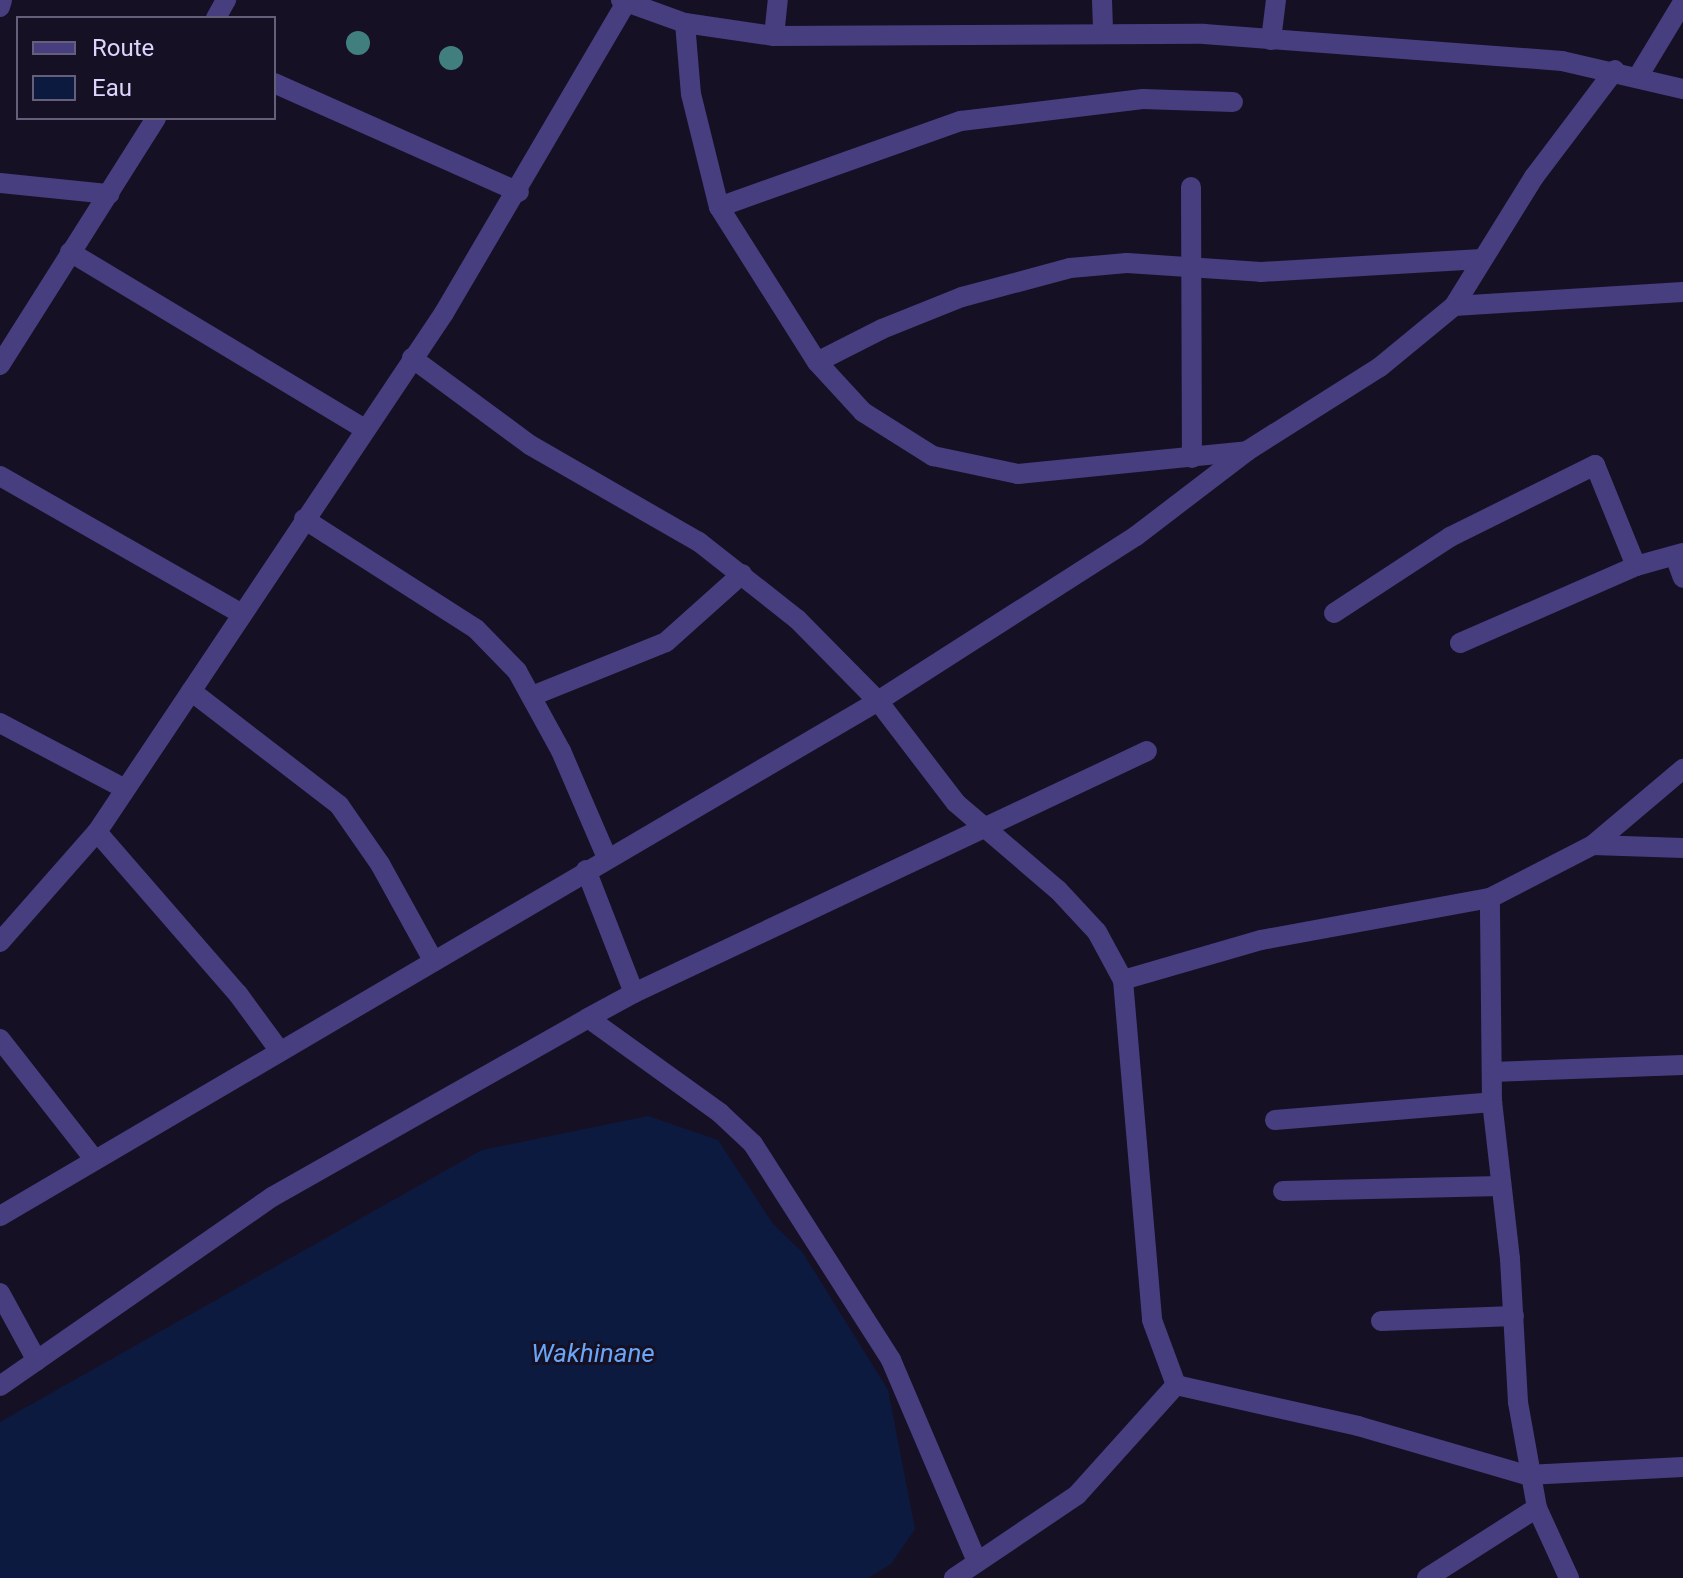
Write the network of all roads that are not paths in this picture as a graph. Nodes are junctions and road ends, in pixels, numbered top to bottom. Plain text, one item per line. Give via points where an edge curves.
1 (2, 0) edge
2 (778, 0) edge
3 (1102, 0) edge
4 (1276, 0) edge
5 (625, 1) edge
6 (1683, 2) edge
7 (0, 7) edge
8 (685, 23) junction
9 (1103, 31) junction
10 (774, 36) junction
11 (1271, 40) junction
12 (1615, 70) junction
13 (1639, 75) junction
14 (276, 84) edge
15 (1683, 89) edge
16 (1233, 102) dead end
17 (155, 120) edge
18 (0, 183) edge
19 (1191, 187) dead end
20 (519, 192) junction
21 (109, 194) junction
22 (719, 207) junction
23 (70, 252) junction
24 (1482, 259) junction
25 (1190, 270) junction
26 (1683, 292) edge
27 (1454, 306) junction
28 (412, 358) junction
29 (817, 362) junction
30 (0, 365) edge
31 (365, 429) junction
32 (1247, 451) junction
33 (1192, 458) junction
34 (0, 476) edge
35 (304, 519) junction
36 (1679, 555) edge
37 (1636, 566) junction
38 (742, 574) junction
39 (1683, 578) edge
40 (1334, 613) dead end
41 (242, 614) junction
42 (1460, 643) dead end
43 (191, 691) junction
44 (532, 696) junction
45 (878, 701) junction
46 (0, 723) edge
47 (1147, 751) dead end
48 (1683, 769) edge
49 (125, 789) junction
50 (981, 826) junction
51 (97, 832) junction
52 (1593, 845) junction
53 (1683, 848) edge
54 (607, 858) junction
55 (586, 870) junction
56 (1490, 898) junction
57 (0, 942) edge
58 (433, 960) junction
59 (1123, 980) junction
60 (634, 993) junction
61 (588, 1018) junction
62 (0, 1039) edge
63 (279, 1050) junction
64 (1683, 1065) edge
65 (1492, 1072) junction
66 (1492, 1102) junction
67 (1275, 1120) dead end
68 (94, 1159) junction
69 (1501, 1186) junction
70 (1283, 1191) dead end
71 (0, 1216) edge
72 (0, 1293) edge
73 (1514, 1316) junction
74 (1381, 1321) dead end
75 (37, 1361) junction
76 (1176, 1385) junction
77 (0, 1386) edge
78 (1683, 1467) edge
79 (1527, 1475) junction
80 (1537, 1508) junction
81 (977, 1562) junction
82 (954, 1578) edge
83 (1427, 1578) edge
84 (1569, 1578) edge

1 - 7 street
2 - 10 street
3 - 9 street
4 - 11 street
5 - 8 street
5 - 20 street
6 - 13 street
8 - 10 street
8 - 22 street via 691,94
9 - 10 street via 974,38
9 - 11 street
11 - 12 street via 1506,54
12 - 13 street
12 - 24 street via 1574,120
13 - 15 street
14 - 20 street
16 - 22 street via 1143,99 961,121
17 - 21 street
18 - 21 street
19 - 25 street
20 - 28 street
21 - 23 street
22 - 29 street
23 - 30 street
23 - 31 street
24 - 25 street via 1261,272
24 - 27 street
25 - 29 street via 1100,264 1016,279 904,319
25 - 33 street
26 - 27 street
27 - 32 street via 1380,367
28 - 31 street
28 - 38 street via 530,445 649,511
29 - 33 street via 863,412 899,437 933,456 977,468 1018,474
31 - 35 street
32 - 33 street
32 - 45 street via 1136,536
34 - 41 street
35 - 41 street
35 - 44 street via 476,629 517,671
36 - 37 street
36 - 39 street
37 - 40 street via 1595,465 1450,537
37 - 42 street
38 - 44 street via 666,642
38 - 45 street via 797,619
41 - 43 street
43 - 49 street
43 - 58 street via 339,805 380,864
44 - 54 street
45 - 50 street via 956,803
45 - 54 street
46 - 49 street
47 - 50 street
48 - 52 street
49 - 51 street
50 - 59 street via 1058,890 1097,932
50 - 60 street
51 - 57 street
51 - 63 street via 238,994
52 - 53 street
52 - 56 street
54 - 55 street
55 - 58 street
55 - 60 street
56 - 59 street via 1261,940
56 - 65 street
58 - 63 street
59 - 76 street via 1152,1320
60 - 61 street
61 - 75 street via 272,1197
61 - 81 street via 720,1113 753,1144 891,1360
62 - 68 street
63 - 68 street
64 - 65 street
65 - 66 street
66 - 67 street
66 - 69 street
68 - 71 street
69 - 70 street
69 - 73 street
72 - 75 street
73 - 74 street
73 - 79 street
75 - 77 street
76 - 79 street via 1358,1426
76 - 81 street via 1077,1495
78 - 79 street
79 - 80 street
80 - 83 street
80 - 84 street
81 - 82 street

